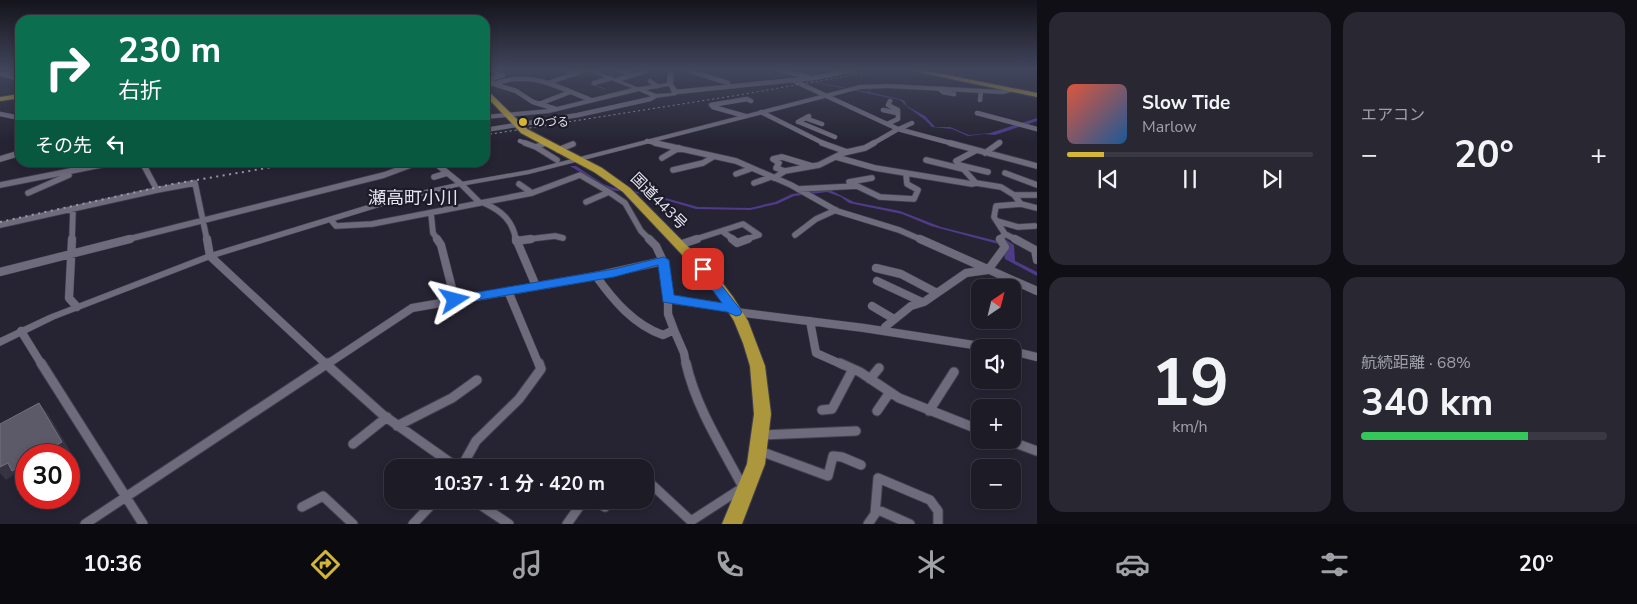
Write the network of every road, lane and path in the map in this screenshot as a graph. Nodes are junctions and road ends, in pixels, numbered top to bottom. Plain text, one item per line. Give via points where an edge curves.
1 (520, 93) edge
2 (567, 93) edge
3 (574, 93) edge
4 (620, 93) edge
5 (649, 93) edge
6 (668, 93) edge
7 (820, 93) edge
8 (835, 93) edge
9 (981, 93) edge
10 (490, 95) edge
11 (654, 96) junction
12 (825, 96) junction
13 (15, 97) edge
14 (0, 100) edge
15 (591, 100) junction
16 (980, 100) dead end
17 (751, 101) dead end
18 (890, 101) dead end
19 (540, 105) junction
20 (556, 109) junction
21 (883, 110) dead end
22 (762, 112) junction
23 (977, 112) dead end
24 (531, 113) junction
25 (898, 113) junction
26 (0, 114) edge
27 (507, 114) junction
28 (574, 116) junction
29 (745, 116) junction
30 (15, 117) edge
31 (490, 117) edge
32 (799, 122) junction
33 (912, 122) dead end
34 (822, 124) dead end
35 (887, 124) junction
36 (517, 126) junction
37 (791, 126) junction
38 (490, 129) edge
39 (898, 129) junction
40 (1037, 130) edge
41 (835, 137) dead end
42 (520, 141) dead end
43 (647, 141) junction
44 (1000, 142) dead end
45 (573, 144) dead end
46 (679, 148) junction
47 (549, 150) junction
48 (975, 151) junction
49 (848, 152) junction
50 (984, 153) junction
51 (15, 154) edge
52 (713, 157) junction
53 (836, 157) junction
54 (662, 158) dead end
55 (0, 159) edge
56 (577, 160) junction
57 (926, 160) dead end
58 (812, 166) junction
59 (1037, 166) edge
60 (91, 167) joint
61 (145, 167) edge
62 (406, 167) edge
63 (440, 167) edge
64 (961, 167) junction
65 (750, 169) junction
66 (673, 170) dead end
67 (785, 171) junction
68 (988, 172) dead end
69 (447, 173) junction
70 (1005, 173) dead end
71 (736, 174) dead end
72 (906, 174) junction
73 (434, 177) dead end
74 (774, 177) junction
75 (872, 178) dead end
76 (754, 183) dead end
77 (976, 183) junction
78 (461, 184) junction
79 (519, 184) dead end
80 (0, 185) edge
81 (1037, 185) edge
82 (798, 189) junction
83 (157, 190) junction
84 (609, 192) junction
85 (28, 193) dead end
86 (532, 193) junction
87 (1014, 195) junction
88 (1037, 195) edge
89 (586, 202) dead end
90 (482, 203) junction
91 (1021, 204) junction
92 (1037, 208) edge
93 (73, 209) junction
94 (836, 210) junction
95 (431, 213) junction
96 (331, 220) junction
97 (204, 221) junction
98 (997, 222) junction
99 (1036, 224) edge
100 (0, 225) edge
101 (722, 231) junction
102 (1005, 234) junction
103 (795, 235) dead end
104 (563, 238) dead end
105 (516, 241) junction
106 (679, 244) junction
107 (1036, 251) edge
108 (72, 254) junction
109 (210, 256) junction
110 (664, 260) junction
111 (1037, 260) edge
112 (876, 268) dead end
113 (988, 270) junction
114 (0, 272) edge
115 (596, 276) junction
116 (877, 281) dead end
117 (536, 286) junction
118 (508, 291) junction
119 (1037, 291) edge
120 (937, 293) junction
121 (668, 299) junction
122 (455, 300) junction
123 (922, 302) junction
124 (872, 306) dead end
125 (77, 307) junction
126 (736, 312) junction
127 (894, 320) junction
128 (810, 321) junction
129 (674, 330) junction
130 (20, 331) junction
131 (885, 331) junction
132 (0, 342) edge
133 (971, 345) edge
134 (1021, 352) edge
135 (1036, 355) edge
136 (326, 364) junction
137 (879, 368) dead end
138 (853, 369) junction
139 (954, 372) dead end
140 (870, 379) junction
141 (477, 380) dead end
142 (890, 392) junction
143 (822, 410) dead end
144 (877, 411) dead end
145 (929, 411) junction
146 (387, 418) junction
147 (397, 426) junction
148 (971, 427) edge
149 (856, 431) dead end
150 (762, 435) junction
151 (354, 444) dead end
152 (1021, 445) edge
153 (758, 451) junction
154 (1037, 451) edge
155 (446, 459) edge
156 (465, 459) edge
157 (860, 464) dead end
158 (654, 487) edge
159 (745, 492) junction
160 (126, 498) junction
161 (302, 507) dead end
162 (427, 509) edge
163 (486, 509) edge
164 (578, 509) edge
165 (876, 509) junction
166 (85, 524) edge
167 (143, 524) edge
168 (353, 524) edge
169 (413, 524) edge
170 (509, 524) edge
171 (567, 524) edge
172 (732, 524) edge
173 (868, 524) edge
174 (910, 524) edge
175 (938, 524) edge

1 - 19 street
2 - 19 street
3 - 15 street
4 - 15 street
5 - 11 street
6 - 11 street
7 - 12 street
8 - 12 street
9 - 16 street
10 - 27 highway, 国道443号
11 - 28 street via 645,101
12 - 22 street
12 - 35 street
13 - 14 highway
15 - 20 street
17 - 29 street via 712,106
18 - 25 street via 888,105
19 - 20 street
19 - 24 street
20 - 24 street
20 - 28 street
21 - 25 street
22 - 29 street
22 - 37 street
23 - 40 street
24 - 27 street
25 - 35 street via 898,119
26 - 30 street
27 - 31 street
27 - 36 highway, 国道443号
28 - 36 street
29 - 43 street
32 - 34 street via 807,117
32 - 37 street
32 - 41 street
33 - 39 street
35 - 39 street
36 - 38 street
36 - 47 highway, 国道443号
37 - 49 street via 822,143
39 - 48 street
39 - 49 street via 865,148
42 - 47 street
43 - 46 street
43 - 56 street
44 - 50 street
45 - 47 street
46 - 52 street
46 - 54 street
47 - 56 highway, 国道443号
48 - 50 street
48 - 64 street via 956,161
49 - 53 street
50 - 59 street
51 - 55 street
52 - 65 street via 736,161
52 - 66 street via 700,166 683,165
53 - 58 street
53 - 72 street
56 - 78 street
56 - 106 highway, 国道443号 via 616,182
57 - 64 street
58 - 67 street
58 - 67 street via 782,157 773,159 779,163 776,168
60 - 80 street
60 - 85 street
61 - 83 street
62 - 97 street
63 - 69 street
64 - 68 street
64 - 77 street
65 - 71 street
65 - 74 street
67 - 74 street
69 - 73 street
69 - 78 street
70 - 81 street
72 - 77 street
72 - 82 street via 907,184 918,190 914,199 880,197 857,186
74 - 75 street via 806,185
74 - 76 street
74 - 82 street
77 - 87 street via 1002,187
78 - 90 street
78 - 96 street via 397,199
79 - 86 street
82 - 94 street
83 - 93 street
83 - 97 street via 195,183
84 - 86 street via 580,175
84 - 89 street
84 - 110 street via 625,203 641,231
86 - 90 street
87 - 88 street
87 - 91 street
90 - 95 street
90 - 105 street via 498,209 507,218 514,228
91 - 92 street
91 - 98 street via 996,206 994,217
93 - 100 street
93 - 108 street
94 - 103 street via 816,219
94 - 113 street via 898,230
95 - 96 street via 372,224 336,226
95 - 122 street via 433,233 441,245
96 - 109 street
97 - 108 street
97 - 109 street
98 - 99 street via 1018,227
98 - 102 street
101 - 101 street via 743,224 759,235 737,243
101 - 106 street
102 - 107 street
102 - 113 street via 999,240 1005,247
104 - 105 street via 555,236
105 - 117 street
106 - 126 highway, 国道443号 via 713,280
107 - 111 street
108 - 114 street
108 - 125 street via 69,298
109 - 125 street
109 - 136 street
110 - 115 street
110 - 121 street
112 - 120 street via 901,274
113 - 119 street
113 - 120 street via 966,273
115 - 117 street
115 - 129 street via 630,316 643,326 663,335
116 - 123 street
117 - 118 street
118 - 122 street
118 - 156 street via 541,369 519,399 476,441
120 - 123 street
121 - 126 street via 730,308
121 - 129 street via 668,314
122 - 136 street via 412,308
123 - 127 street
124 - 127 street
125 - 130 street
126 - 128 street
126 - 150 highway, 国道443号 via 749,337 762,385
127 - 131 street via 885,327
128 - 131 street
128 - 138 street via 816,353
129 - 159 street via 704,414
130 - 132 street
130 - 160 street
131 - 133 street
134 - 135 street
136 - 146 street
136 - 160 street
137 - 140 street
138 - 140 street
138 - 143 street via 832,410
139 - 145 street
140 - 142 street
141 - 147 street via 452,398
142 - 144 street
142 - 145 street
145 - 148 street
146 - 147 street
146 - 151 street
147 - 155 street
149 - 150 street
150 - 153 highway, 国道443号
152 - 154 street
153 - 157 street via 828,476 833,456
153 - 159 highway, 国道443号
158 - 159 street via 691,521 739,490
159 - 172 highway, 国道443号
160 - 166 street
160 - 167 street
161 - 168 street via 323,496
162 - 169 street
163 - 170 street
164 - 171 street
165 - 173 street
165 - 174 street
165 - 175 street via 878,478 930,500 938,511

